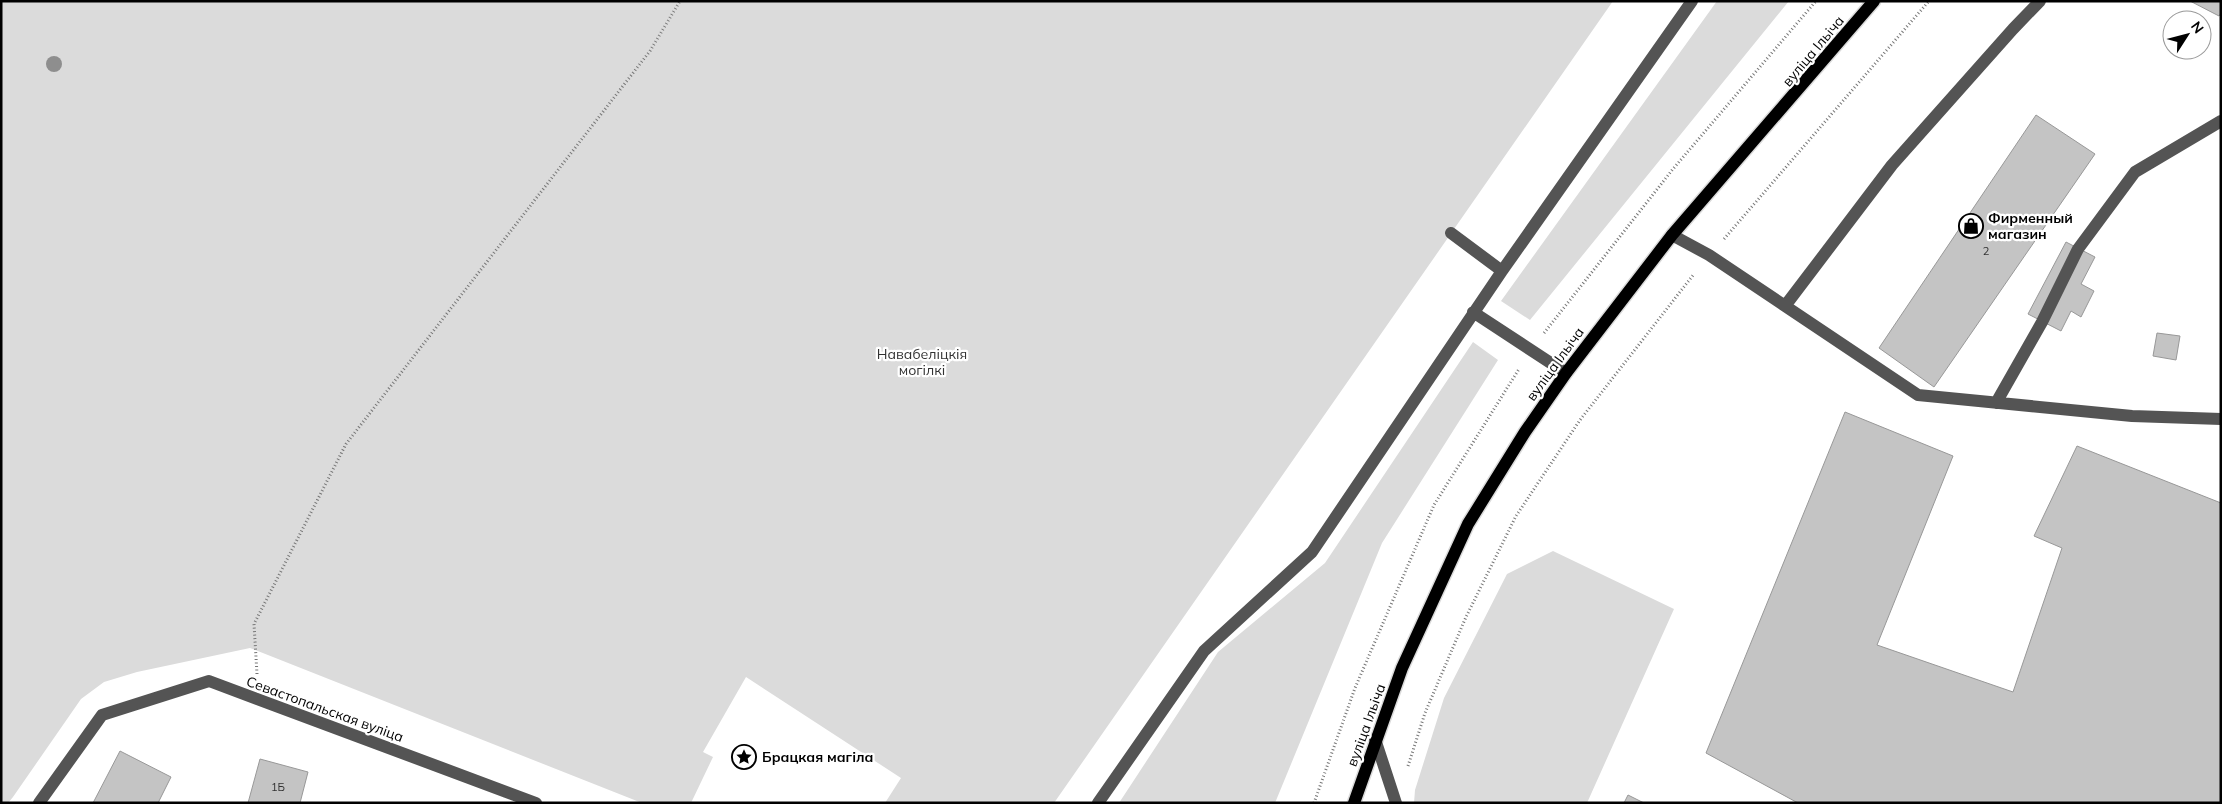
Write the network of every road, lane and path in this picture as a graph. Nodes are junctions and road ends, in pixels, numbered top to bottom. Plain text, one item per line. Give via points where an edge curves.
1 (680, 1) edge
2 (1692, 1) edge
3 (1874, 1) edge
4 (1929, 1) edge
5 (2040, 1) edge
6 (2221, 121) edge
7 (1451, 234) dead end
8 (1672, 235) junction
9 (1708, 256) junction
10 (1502, 271) junction
11 (1785, 306) junction
12 (1473, 312) junction
13 (1566, 373) junction
14 (1996, 403) junction
15 (2221, 418) edge
16 (259, 700) junction
17 (1376, 739) junction
18 (1408, 767) dead end
19 (40, 803) edge
20 (536, 803) edge
21 (1098, 803) edge
22 (1354, 803) edge
23 (1396, 803) edge

1 - 16 path via 650,51 346,444 254,624
2 - 10 street
3 - 8 main road, вуліца Ільіча
4 - 9 path
5 - 11 street via 1892,165
6 - 14 street via 2135,172 2078,249 2042,322
7 - 10 street
8 - 9 street
8 - 13 main road, вуліца Ільіча
9 - 11 street
9 - 18 path via 1580,420 1516,516 1466,617 1426,713
10 - 12 street
11 - 14 street via 1918,395
12 - 13 street
12 - 21 street via 1312,552 1204,651
13 - 17 main road, вуліца Ільіча via 1468,524 1402,668
14 - 15 street via 2132,416
16 - 19 street, Севастопальская вуліца via 209,682 102,715
16 - 20 street, Севастопальская вуліца
17 - 22 main road, вуліца Ільіча
17 - 23 street

